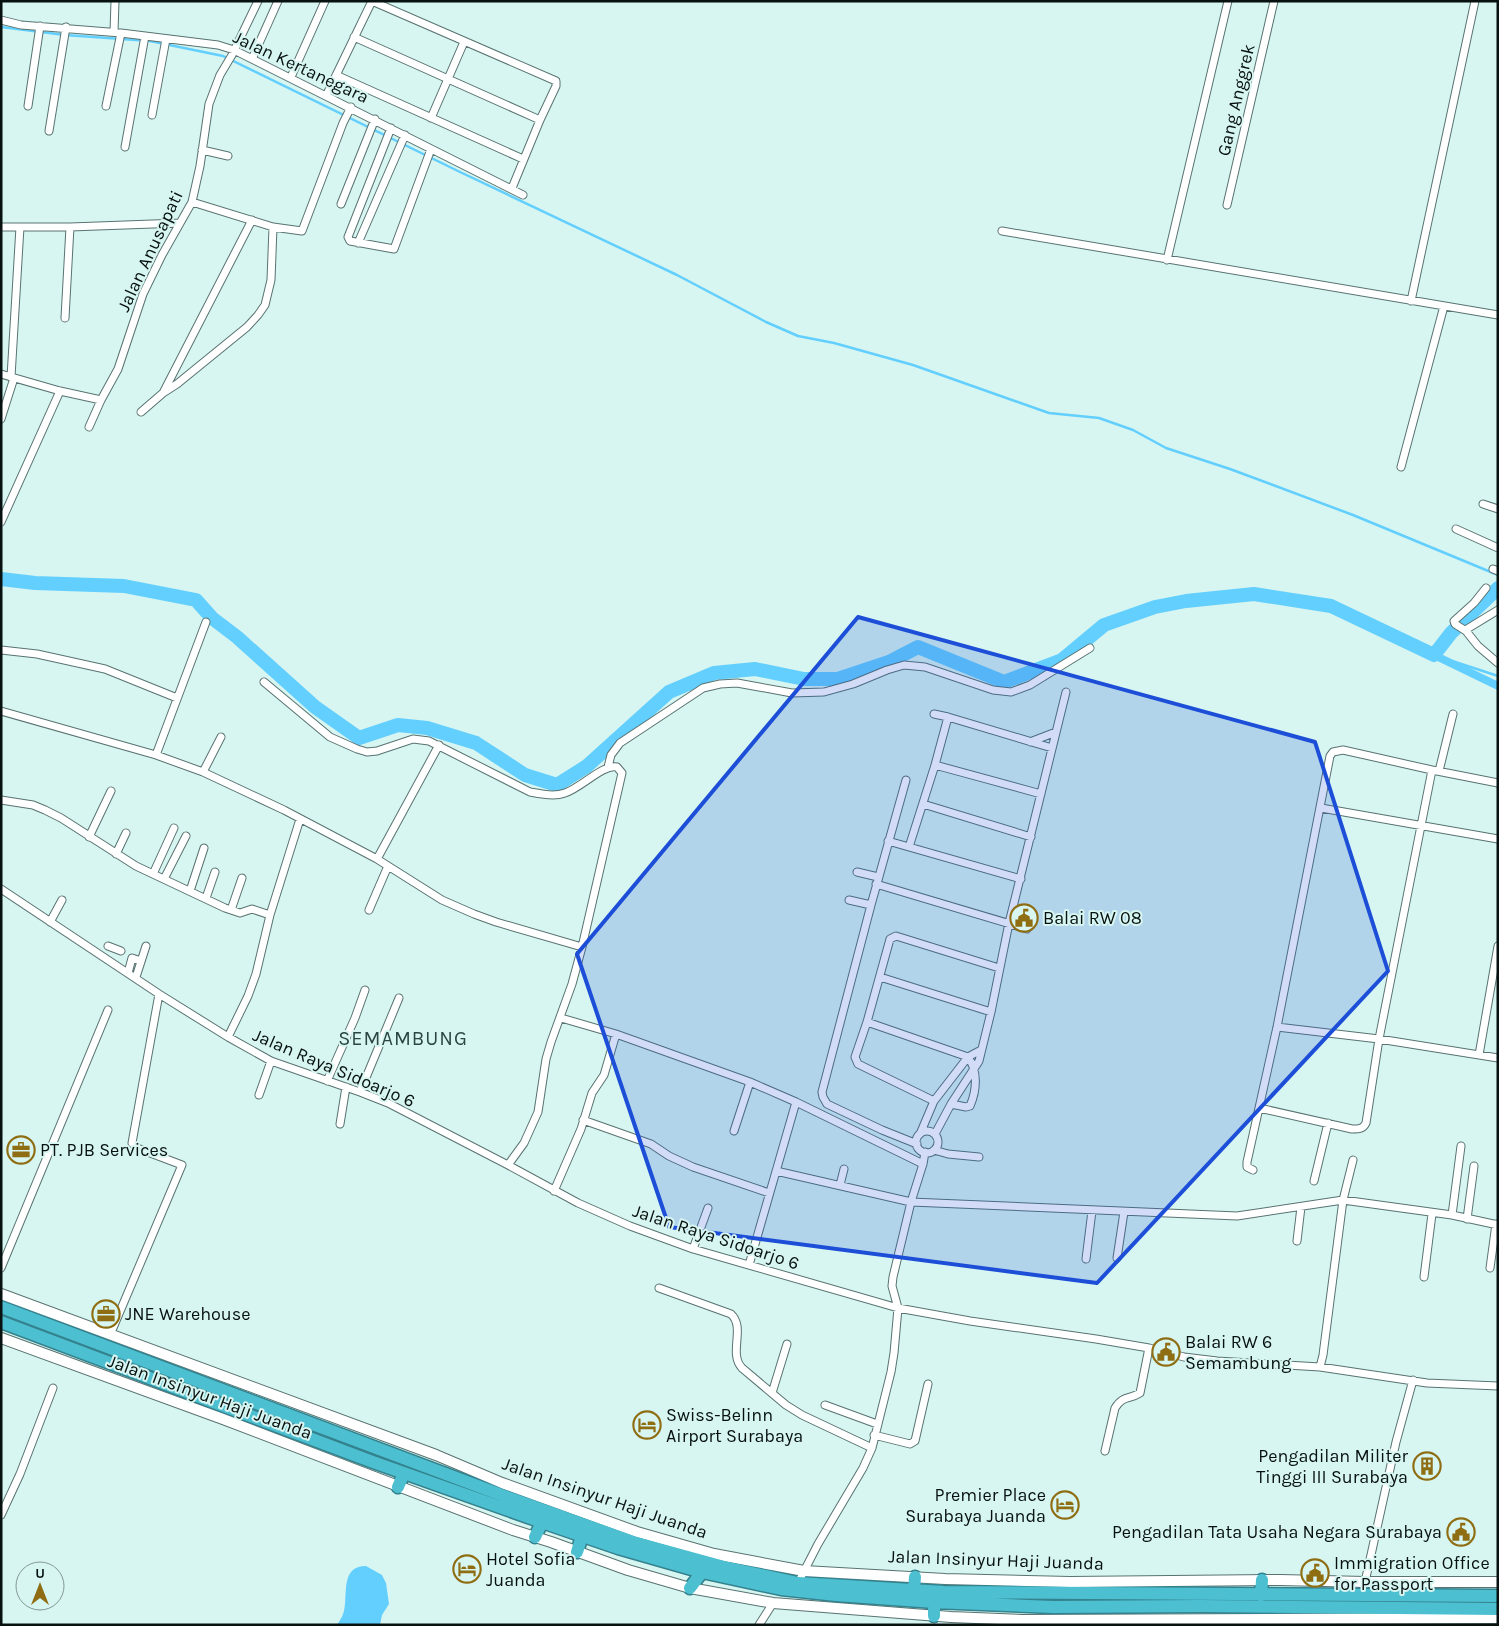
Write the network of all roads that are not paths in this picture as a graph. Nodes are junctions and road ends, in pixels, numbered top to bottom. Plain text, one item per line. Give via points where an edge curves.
1 (115, 1) edge
2 (258, 1) edge
3 (278, 1) edge
4 (325, 1) edge
5 (372, 1) edge
6 (1228, 1) edge
7 (1274, 1) edge
8 (1475, 1) edge
9 (1, 20) edge
10 (39, 30) junction
11 (65, 32) junction
12 (118, 36) junction
13 (354, 37) junction
14 (144, 39) junction
15 (166, 41) junction
16 (464, 42) junction
17 (233, 52) junction
18 (252, 59) junction
19 (336, 75) junction
20 (291, 77) junction
21 (447, 80) junction
22 (326, 96) junction
23 (28, 106) dead end
24 (106, 106) dead end
25 (350, 108) junction
26 (152, 115) dead end
27 (431, 118) junction
28 (540, 120) junction
29 (372, 125) junction
30 (49, 131) dead end
31 (390, 131) junction
32 (404, 137) junction
33 (125, 148) dead end
34 (202, 150) junction
35 (431, 151) junction
36 (228, 156) dead end
37 (523, 159) junction
38 (512, 188) junction
39 (523, 195) dead end
40 (192, 202) junction
41 (341, 204) dead end
42 (1227, 205) dead end
43 (252, 220) junction
44 (180, 223) junction
45 (1, 227) edge
46 (20, 227) junction
47 (70, 227) junction
48 (273, 227) junction
49 (1002, 231) dead end
50 (358, 243) junction
51 (1167, 260) junction
52 (1411, 301) junction
53 (1444, 306) junction
54 (1498, 315) edge
55 (65, 318) dead end
56 (1, 374) edge
57 (12, 377) junction
58 (60, 391) junction
59 (163, 393) junction
60 (101, 400) junction
61 (141, 412) dead end
62 (1, 419) edge
63 (89, 427) dead end
64 (1400, 467) dead end
65 (1483, 504) dead end
66 (1498, 509) edge
67 (1, 522) edge
68 (1456, 529) dead end
69 (1498, 548) edge
70 (1486, 588) dead end
71 (1498, 610) edge
72 (206, 622) dead end
73 (1460, 628) junction
74 (1090, 648) dead end
75 (1, 650) edge
76 (1498, 663) edge
77 (264, 682) dead end
78 (1066, 692) dead end
79 (177, 698) junction
80 (1, 711) edge
81 (934, 714) dead end
82 (1453, 714) dead end
83 (948, 717) junction
84 (1056, 732) junction
85 (220, 737) dead end
86 (1030, 742) junction
87 (439, 746) junction
88 (1052, 748) junction
89 (156, 755) junction
90 (935, 765) junction
91 (608, 767) junction
92 (1435, 771) junction
93 (203, 772) junction
94 (906, 780) dead end
95 (1498, 783) edge
96 (111, 792) dead end
97 (1041, 794) junction
98 (1, 800) edge
99 (923, 804) junction
100 (1321, 808) junction
101 (300, 819) junction
102 (1421, 826) junction
103 (174, 828) dead end
104 (126, 833) dead end
105 (186, 836) dead end
106 (90, 837) junction
107 (1031, 837) junction
108 (1498, 839) edge
109 (888, 841) junction
110 (909, 847) junction
111 (204, 848) dead end
112 (116, 854) junction
113 (377, 860) junction
114 (388, 866) junction
115 (215, 872) dead end
116 (857, 872) dead end
117 (153, 874) junction
118 (242, 878) dead end
119 (1021, 879) junction
120 (164, 880) junction
121 (877, 881) junction
122 (1, 889) edge
123 (190, 891) junction
124 (206, 898) junction
125 (62, 900) dead end
126 (849, 900) dead end
127 (870, 905) junction
128 (231, 910) junction
129 (369, 910) dead end
130 (270, 915) junction
131 (50, 922) junction
132 (1009, 923) junction
133 (1027, 929) dead end
134 (108, 946) dead end
135 (146, 946) dead end
136 (578, 946) junction
137 (1498, 946) edge
138 (109, 961) junction
139 (141, 961) junction
140 (999, 968) junction
141 (128, 973) junction
142 (136, 977) junction
143 (880, 977) junction
144 (365, 990) dead end
145 (159, 994) junction
146 (399, 998) dead end
147 (108, 1010) dead end
148 (991, 1012) junction
149 (560, 1018) junction
150 (867, 1022) junction
151 (1277, 1027) junction
152 (616, 1034) junction
153 (228, 1037) junction
154 (1379, 1039) junction
155 (981, 1050) junction
156 (1480, 1055) junction
157 (968, 1057) junction
158 (1498, 1058) edge
159 (271, 1061) junction
160 (974, 1066) junction
161 (327, 1082) junction
162 (750, 1082) junction
163 (346, 1087) junction
164 (360, 1092) junction
165 (259, 1095) dead end
166 (934, 1101) junction
167 (796, 1102) junction
168 (950, 1104) junction
169 (1259, 1108) junction
170 (583, 1120) junction
171 (1328, 1123) junction
172 (340, 1124) dead end
173 (734, 1131) dead end
174 (920, 1134) junction
175 (935, 1134) junction
176 (917, 1144) junction
177 (1461, 1146) dead end
178 (934, 1150) junction
179 (925, 1152) junction
180 (979, 1157) dead end
181 (1354, 1160) dead end
182 (923, 1164) junction
183 (508, 1165) junction
184 (1474, 1166) dead end
185 (844, 1170) dead end
186 (1253, 1170) dead end
187 (776, 1171) junction
188 (1314, 1181) dead end
189 (840, 1185) junction
190 (554, 1191) junction
191 (769, 1193) junction
192 (1343, 1200) junction
193 (911, 1202) junction
194 (1301, 1207) junction
195 (708, 1208) dead end
196 (1092, 1211) junction
197 (1124, 1212) junction
198 (1432, 1214) junction
199 (1452, 1216) junction
200 (1467, 1218) junction
201 (1497, 1224) edge
202 (1297, 1240) dead end
203 (692, 1249) junction
204 (1117, 1258) dead end
205 (1086, 1259) dead end
206 (749, 1265) junction
207 (1, 1268) edge
208 (1490, 1268) dead end
209 (1424, 1278) dead end
210 (659, 1288) dead end
211 (1, 1294) edge
212 (1, 1306) edge
213 (898, 1308) junction
214 (1, 1322) edge
215 (110, 1335) junction
216 (1, 1338) edge
217 (787, 1344) dead end
218 (1149, 1348) junction
219 (1320, 1367) junction
220 (1413, 1380) junction
221 (928, 1384) dead end
222 (1498, 1386) edge
223 (53, 1388) dead end
224 (772, 1393) junction
225 (825, 1405) dead end
226 (876, 1424) junction
227 (874, 1435) junction
228 (304, 1436) junction
229 (872, 1448) junction
230 (299, 1449) junction
231 (1105, 1451) dead end
232 (404, 1473) junction
233 (398, 1487) junction
234 (1, 1515) edge
235 (542, 1522) junction
236 (582, 1536) junction
237 (535, 1537) junction
238 (635, 1537) junction
239 (577, 1552) junction
240 (804, 1571) junction
241 (702, 1572) junction
242 (915, 1577) junction
243 (1262, 1580) junction
244 (1365, 1582) junction
245 (1498, 1582) edge
246 (798, 1583) junction
247 (690, 1588) junction
248 (836, 1591) junction
249 (914, 1591) junction
250 (1261, 1595) junction
251 (1498, 1596) edge
252 (1200, 1600) junction
253 (934, 1602) junction
254 (773, 1603) junction
255 (1125, 1606) junction
256 (1498, 1609) edge
257 (1053, 1613) junction
258 (1317, 1613) junction
259 (934, 1616) junction
260 (1353, 1617) edge
261 (1498, 1618) edge
262 (1125, 1620) junction
263 (1163, 1622) edge
264 (1179, 1622) edge
265 (1200, 1622) edge
266 (759, 1625) edge

1 - 12 street
2 - 17 street, Jalan Anusapati
3 - 18 street
4 - 20 street
5 - 13 street
5 - 16 street
6 - 51 street
7 - 42 street, Gang Anggrek
8 - 52 street
9 - 10 street, Jalan Kertanegara
10 - 11 street, Jalan Kertanegara
10 - 23 street
11 - 12 street, Jalan Kertanegara
11 - 30 street
12 - 14 street, Jalan Kertanegara
12 - 24 street
13 - 19 street
13 - 21 street
14 - 15 street, Jalan Kertanegara
14 - 33 street
15 - 17 street, Jalan Kertanegara via 218,45
15 - 26 street
16 - 21 street
16 - 28 street via 556,81
17 - 18 street, Jalan Kertanegara
17 - 34 street, Jalan Anusapati via 209,104
18 - 20 street, Jalan Kertanegara
19 - 22 street
19 - 27 street
20 - 22 street, Jalan Kertanegara
21 - 27 street
21 - 28 street
22 - 25 street, Jalan Kertanegara
25 - 29 street, Jalan Kertanegara
25 - 48 street via 304,228 299,231
27 - 37 street
28 - 37 street
29 - 31 street, Jalan Kertanegara
29 - 41 street
31 - 32 street, Jalan Kertanegara
31 - 50 street via 348,237
32 - 35 street, Jalan Kertanegara
32 - 50 street
34 - 36 street
34 - 40 street, Jalan Anusapati
35 - 38 street, Jalan Kertanegara
35 - 50 street via 394,249
37 - 38 street
38 - 39 street, Jalan Kertanegara
40 - 43 street
40 - 44 street, Jalan Anusapati
43 - 48 street
43 - 59 street
44 - 47 street
44 - 60 street, Jalan Anusapati via 143,294 118,369
45 - 46 street
46 - 47 street
46 - 57 street
47 - 55 street
48 - 59 street via 271,280 265,305 247,327
49 - 51 street
51 - 52 street
52 - 53 street
53 - 54 street
53 - 64 street
56 - 57 street
57 - 58 street
57 - 62 street
58 - 60 street
58 - 67 street
59 - 61 street
60 - 63 street, Jalan Anusapati
65 - 66 street
68 - 69 street
70 - 73 street via 1454,621
71 - 73 street via 1467,629
72 - 79 street
73 - 76 street
74 - 91 street via 1038,681 1011,692 993,690 925,667 904,665 824,692 792,693 737,683 703,688 620,743 611,755
75 - 79 street via 38,654 106,669
77 - 87 street via 330,737 357,749 378,751 413,739
78 - 84 street
79 - 89 street
80 - 89 street
81 - 83 street
82 - 92 street
83 - 86 street
83 - 90 street
84 - 86 street
84 - 88 street
85 - 93 street
86 - 88 street
87 - 91 street via 530,792 547,795 574,790
87 - 113 street
88 - 97 street
89 - 93 street
90 - 97 street
90 - 99 street
91 - 136 street via 619,768 622,776
92 - 95 street
92 - 100 street via 1338,750 1330,756
92 - 102 street
93 - 101 street
94 - 109 street
96 - 106 street
97 - 107 street
98 - 106 street via 45,810
99 - 107 street
99 - 110 street
100 - 102 street
100 - 151 street
101 - 113 street
101 - 130 street
102 - 108 street
102 - 154 street
103 - 117 street
104 - 112 street
105 - 120 street
106 - 112 street
107 - 119 street
109 - 110 street
109 - 121 street
110 - 119 street
111 - 123 street
112 - 117 street
113 - 114 street
114 - 129 street
114 - 136 street via 442,900 474,914
115 - 124 street
116 - 121 street
117 - 120 street
118 - 128 street
119 - 132 street
120 - 123 street
121 - 127 street
121 - 132 street
122 - 131 street, Jalan Raya Sidoarjo 6
123 - 124 street
124 - 128 street
125 - 131 street
126 - 127 street
127 - 176 street via 822,1092 827,1104
128 - 130 street via 240,913 252,909
130 - 153 street via 256,974
131 - 138 street, Jalan Raya Sidoarjo 6
132 - 133 street
132 - 140 street
134 - 138 street via 118,950
135 - 139 street
136 - 149 street
137 - 156 street
138 - 141 street, Jalan Raya Sidoarjo 6
139 - 141 street via 132,958
139 - 142 street
140 - 143 street via 894,936 890,939
140 - 148 street
141 - 142 street, Jalan Raya Sidoarjo 6
142 - 145 street, Jalan Raya Sidoarjo 6
143 - 148 street
143 - 150 street
144 - 161 street
145 - 153 street, Jalan Raya Sidoarjo 6
145 - 215 street via 132,1143 137,1148 182,1165
146 - 164 street
147 - 207 street
148 - 155 street
149 - 152 street
149 - 183 street via 546,1059 535,1120
150 - 157 street
150 - 166 street via 855,1057 858,1064
151 - 154 street
151 - 169 street
152 - 162 street
152 - 170 street via 604,1075 592,1094
153 - 159 street, Jalan Raya Sidoarjo 6
154 - 156 street
154 - 171 street via 1366,1123 1359,1129
155 - 157 street
155 - 160 street
156 - 158 street
157 - 160 street
157 - 166 street
159 - 161 street, Jalan Raya Sidoarjo 6
159 - 165 street
160 - 168 street
160 - 168 street via 976,1081 970,1106
161 - 163 street, Jalan Raya Sidoarjo 6
162 - 167 street
162 - 173 street
163 - 164 street, Jalan Raya Sidoarjo 6
163 - 172 street
164 - 183 street, Jalan Raya Sidoarjo 6 via 388,1103
166 - 174 street
167 - 182 street
167 - 187 street
168 - 175 street
169 - 171 street
169 - 186 street via 1247,1162 1247,1167
170 - 190 street
170 - 191 street via 651,1144 693,1167
171 - 188 street
174 - 175 street via 928,1131
174 - 176 street
175 - 178 street via 938,1142
176 - 179 street
177 - 199 street
178 - 179 street
178 - 180 street
179 - 182 street
181 - 192 street
182 - 193 street
183 - 190 street, Jalan Raya Sidoarjo 6
184 - 200 street
185 - 189 street
187 - 189 street
187 - 191 street
189 - 193 street
190 - 203 street, Jalan Raya Sidoarjo 6 via 630,1226
191 - 206 street
192 - 194 street
192 - 198 street
192 - 219 street
193 - 196 street
193 - 213 street via 892,1286
194 - 197 street via 1237,1216
194 - 202 street
195 - 203 street
196 - 197 street
196 - 205 street
197 - 204 street
198 - 199 street
198 - 209 street
199 - 200 street
200 - 201 street
201 - 208 street
203 - 206 street, Jalan Raya Sidoarjo 6
206 - 213 street, Jalan Raya Sidoarjo 6
210 - 224 street via 734,1316 738,1363
211 - 215 street, Jalan Insinyur Haji Juanda
212 - 238 highway, Jalan Insinyur Haji Juanda via 507,1497
213 - 218 street, Jalan Raya Sidoarjo 6
213 - 226 street via 891,1372
214 - 228 highway, Jalan Insinyur Haji Juanda
215 - 238 street, Jalan Insinyur Haji Juanda via 436,1455
216 - 230 street, Jalan Insinyur Haji Juanda
217 - 224 street
218 - 219 street, Jalan Raya Sidoarjo 6 via 1216,1361
218 - 231 street via 1140,1393 1119,1402
219 - 220 street, Jalan Raya Sidoarjo 6
220 - 222 street, Jalan Raya Sidoarjo 6
220 - 244 street
221 - 227 street via 913,1444
223 - 234 street
224 - 229 street via 802,1415
225 - 226 street
226 - 227 street
227 - 229 street
228 - 230 highway
228 - 232 highway, Jalan Insinyur Haji Juanda
229 - 240 street
230 - 233 street, Jalan Insinyur Haji Juanda
232 - 233 highway
232 - 235 highway, Jalan Insinyur Haji Juanda
233 - 237 street, Jalan Insinyur Haji Juanda
235 - 236 highway, Jalan Insinyur Haji Juanda
235 - 237 highway
236 - 239 highway
236 - 241 highway, Jalan Insinyur Haji Juanda
237 - 239 street, Jalan Insinyur Haji Juanda
238 - 240 street, Jalan Insinyur Haji Juanda
238 - 246 highway, Jalan Insinyur Haji Juanda via 724,1567
239 - 247 street, Jalan Insinyur Haji Juanda
240 - 242 street, Jalan Insinyur Haji Juanda
240 - 246 street
241 - 247 highway
241 - 248 highway, Jalan Insinyur Haji Juanda via 781,1589
242 - 243 street, Jalan Insinyur Haji Juanda via 1070,1582
242 - 249 highway
243 - 244 street, Jalan Insinyur Haji Juanda
243 - 250 highway
244 - 245 street, Jalan Insinyur Haji Juanda
246 - 248 highway, Jalan Insinyur Haji Juanda
247 - 254 street, Jalan Insinyur Haji Juanda
248 - 249 highway, Jalan Insinyur Haji Juanda
248 - 253 highway, Jalan Insinyur Haji Juanda
249 - 252 highway, Jalan Insinyur Haji Juanda
250 - 251 highway, Jalan Insinyur Haji Juanda
250 - 252 highway, Jalan Insinyur Haji Juanda
252 - 255 highway, Jalan Insinyur Haji Juanda
252 - 258 highway, Jalan Insinyur Haji Juanda
253 - 257 highway, Jalan Insinyur Haji Juanda
253 - 259 highway
254 - 259 street, Jalan Insinyur Haji Juanda
254 - 266 street
255 - 257 highway, Jalan Insinyur Haji Juanda
255 - 262 highway
256 - 260 highway, Jalan Insinyur Haji Juanda
257 - 259 street, Jalan Insinyur Haji Juanda via 1022,1620
257 - 262 street, Jalan Insinyur Haji Juanda
258 - 260 highway, Jalan Insinyur Haji Juanda
258 - 265 street, Jalan Insinyur Haji Juanda
260 - 261 street, Jalan Insinyur Haji Juanda
262 - 263 street, Jalan Insinyur Haji Juanda
263 - 264 street, Jalan Insinyur Haji Juanda
264 - 265 street, Jalan Insinyur Haji Juanda

